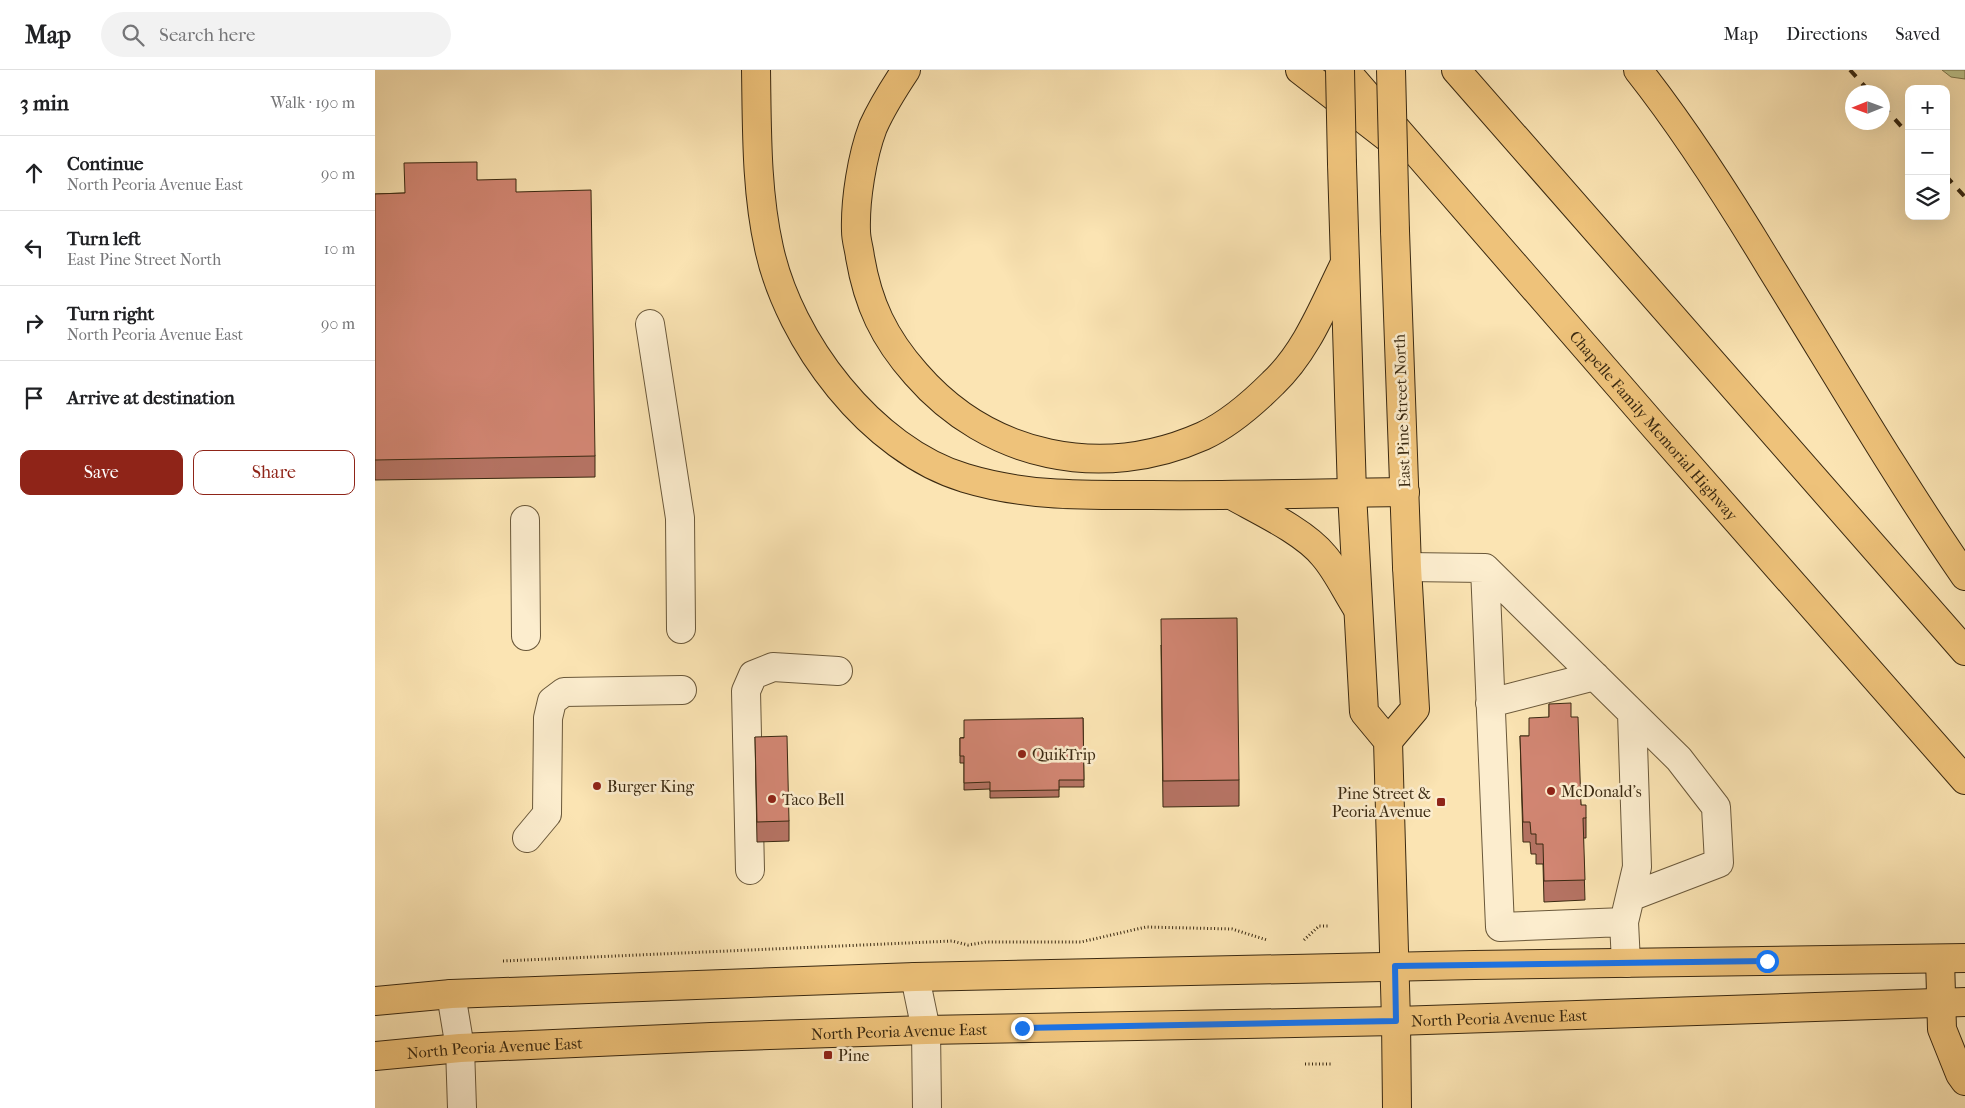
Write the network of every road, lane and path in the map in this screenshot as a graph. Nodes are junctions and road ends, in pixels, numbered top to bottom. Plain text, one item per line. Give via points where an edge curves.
1 (756, 70) edge
2 (906, 70) edge
3 (1300, 70) edge
4 (1340, 70) edge
5 (1345, 70) edge
6 (1391, 70) edge
7 (1456, 70) edge
8 (1638, 70) edge
9 (1438, 177) junction
10 (1345, 263) junction
11 (650, 324) dead end
12 (1405, 492) junction
13 (1352, 493) junction
14 (1233, 496) junction
15 (525, 520) dead end
16 (1407, 567) junction
17 (1485, 568) junction
18 (1965, 576) edge
19 (1357, 608) junction
20 (681, 629) dead end
21 (526, 636) dead end
22 (1965, 651) edge
23 (837, 671) dead end
24 (1595, 676) junction
25 (682, 690) dead end
26 (1490, 703) junction
27 (1632, 713) junction
28 (1388, 741) junction
29 (1965, 780) edge
30 (527, 838) dead end
31 (750, 870) dead end
32 (1627, 909) junction
33 (1329, 926) dead end
34 (1300, 941) dead end
35 (1273, 942) dead end
36 (1952, 958) edge
37 (496, 962) dead end
38 (1626, 963) junction
39 (1395, 966) junction
40 (915, 977) junction
41 (451, 994) junction
42 (375, 1001) edge
43 (1953, 1003) edge
44 (1396, 1021) junction
45 (926, 1030) junction
46 (460, 1048) junction
47 (375, 1056) edge
48 (1305, 1064) dead end
49 (1331, 1064) dead end
50 (1965, 1081) edge
51 (462, 1108) edge
52 (927, 1108) edge
53 (1397, 1108) edge

1 - 14 main road via 761,205 779,283 807,343 846,395 872,421 901,446 934,466 1002,488 1051,495
2 - 10 main road via 873,128 863,165 856,232 867,288 880,324 896,352 946,404 969,422 999,438 1054,455 1114,459 1166,449 1205,435 1252,403 1296,357
3 - 9 main road
4 - 10 main road, bridge
5 - 9 main road, Chapelle Family Memorial Highway
6 - 12 main road, East Pine Street North, bridge
7 - 22 main road
8 - 18 main road via 1727,196 1925,517
9 - 29 main road, Chapelle Family Memorial Highway
10 - 13 main road
11 - 20 street via 680,518
12 - 13 main road
12 - 16 main road, East Pine Street North
13 - 14 main road
13 - 19 main road
14 - 19 main road via 1293,530 1325,556
15 - 21 street
16 - 17 street
16 - 28 main road, East Pine Street North via 1415,709
17 - 24 street
17 - 26 street
19 - 28 main road via 1364,712
23 - 31 street via 773,667 753,675 746,691
24 - 26 street
24 - 27 street
25 - 30 street via 564,692 552,701 548,718 547,814
26 - 32 street via 1500,927
27 - 32 street via 1637,867
27 - 32 street via 1679,759 1716,807 1719,863
28 - 39 main road
32 - 38 street
33 - 34 path via 1319,926
35 - 37 path via 1232,929 1146,927 1081,942 986,942 969,945 952,941
36 - 38 main road
36 - 43 main road
38 - 39 main road
39 - 40 main road
39 - 44 main road
40 - 41 main road
40 - 45 street
41 - 42 main road
41 - 46 street
43 - 44 main road, North Peoria Avenue East
43 - 50 main road via 1942,1029
44 - 45 main road, North Peoria Avenue East
44 - 53 main road
45 - 46 main road, North Peoria Avenue East
45 - 52 street
46 - 47 main road, North Peoria Avenue East
46 - 51 street
48 - 49 path

